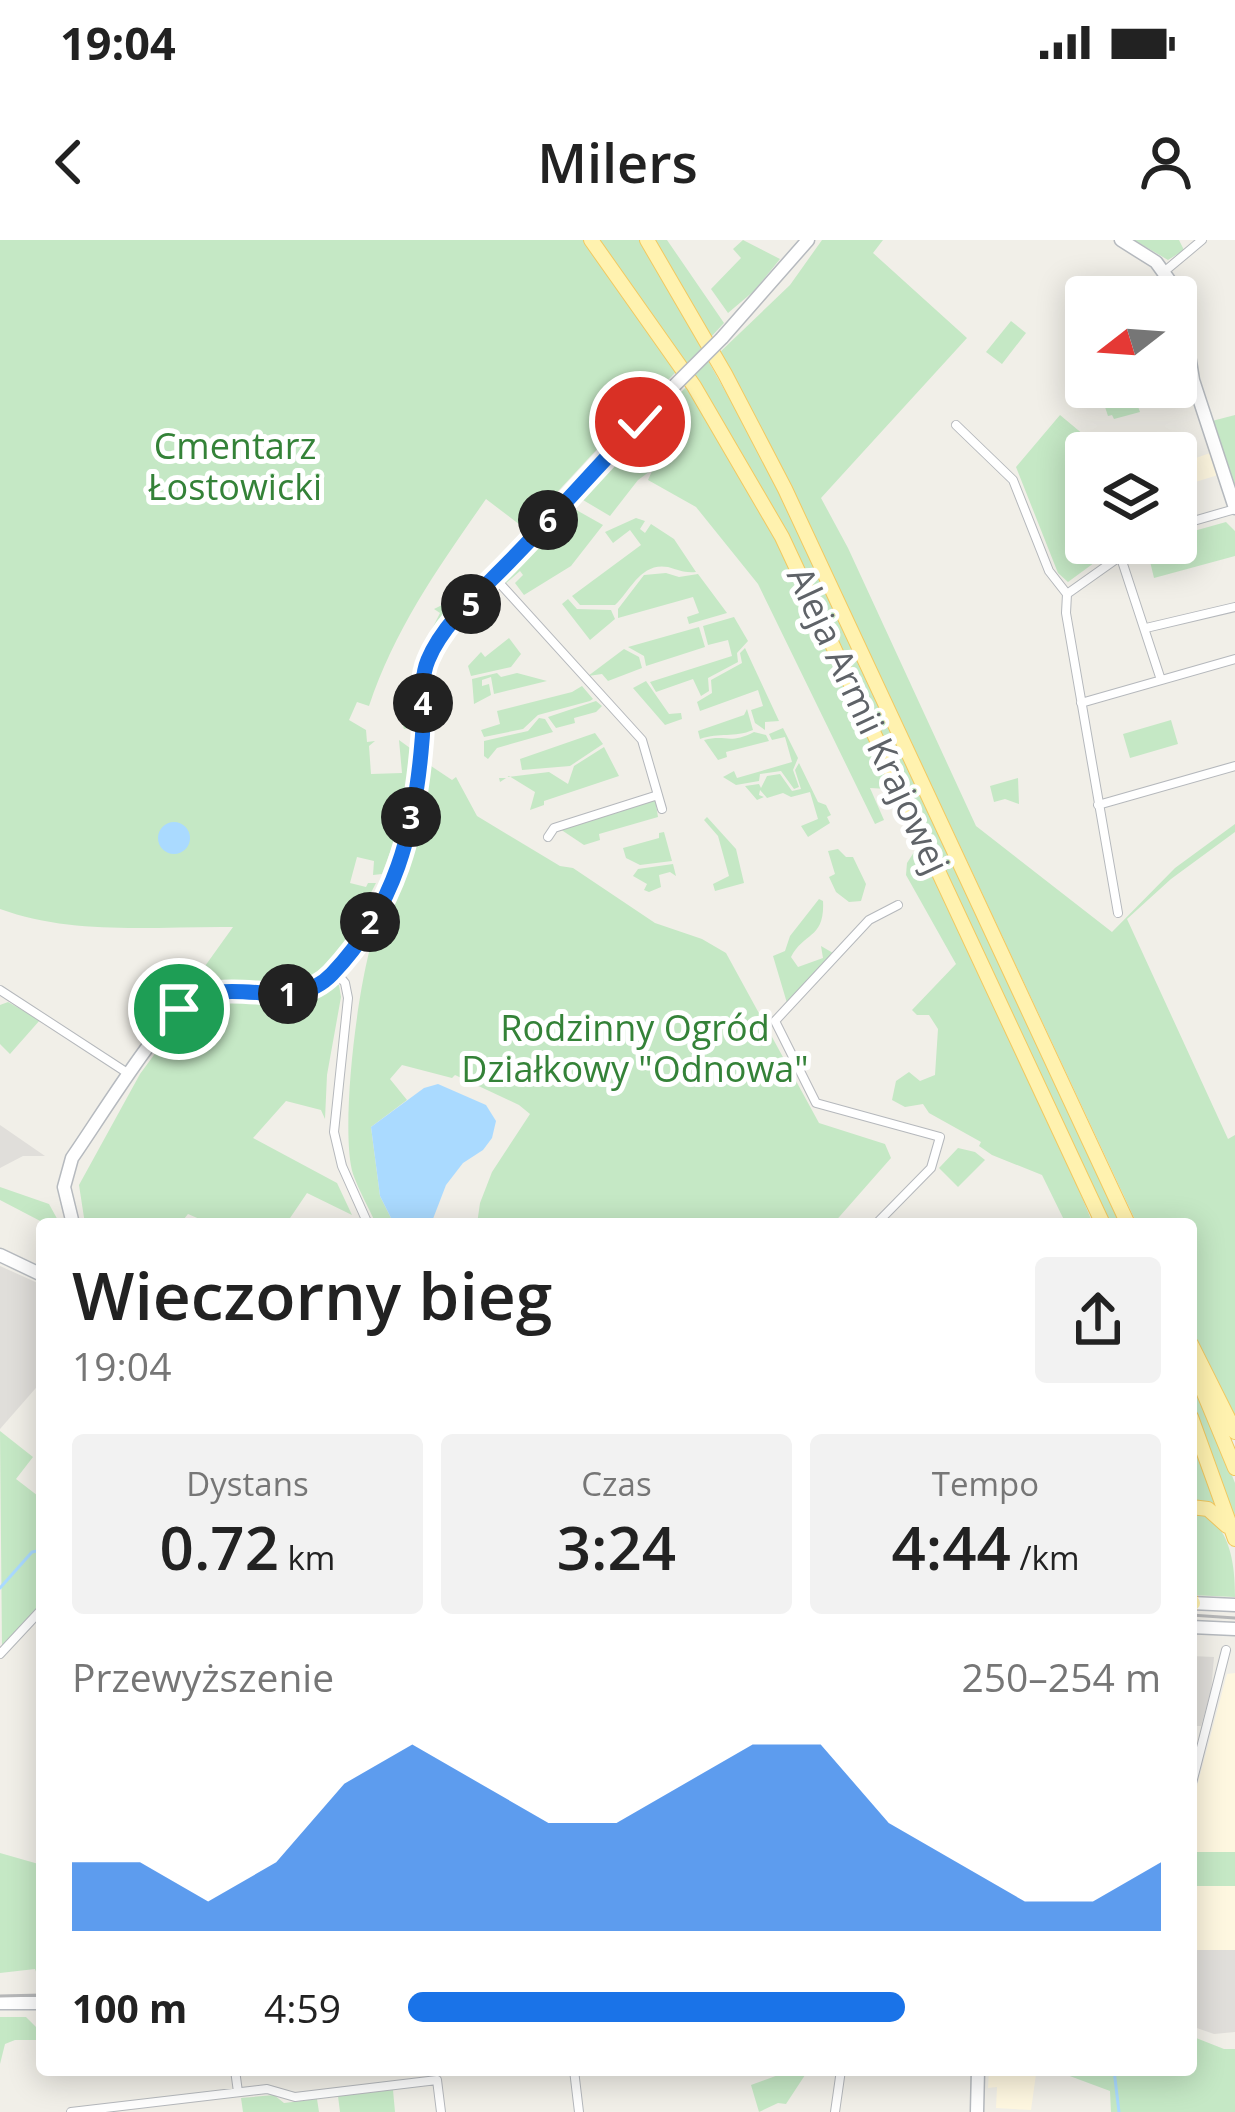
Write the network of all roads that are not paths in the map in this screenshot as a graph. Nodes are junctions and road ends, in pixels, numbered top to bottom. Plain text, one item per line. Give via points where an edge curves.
1 (591, 240) edge
2 (646, 240) edge
3 (808, 240) edge
4 (1121, 240) edge
5 (1202, 240) edge
6 (1165, 271) junction
7 (956, 425) dead end
8 (1235, 508) edge
9 (1197, 520) edge
10 (1108, 564) edge
11 (1123, 564) edge
12 (494, 577) junction
13 (1067, 594) junction
14 (1235, 607) edge
15 (1146, 628) junction
16 (1235, 659) edge
17 (1161, 680) junction
18 (1081, 703) junction
19 (1235, 766) edge
20 (658, 795) junction
21 (1098, 805) junction
22 (662, 808) dead end
23 (548, 836) dead end
24 (898, 905) dead end
25 (1118, 913) dead end
26 (335, 971) junction
27 (0, 990) edge
28 (131, 1075) junction
29 (72, 1218) edge
30 (365, 1218) edge
31 (882, 1218) edge
32 (1100, 1218) edge
33 (1125, 1218) edge
34 (0, 1255) edge
35 (36, 1272) edge
36 (1197, 1356) edge
37 (1197, 1376) edge
38 (1235, 1432) edge
39 (1197, 1434) edge
40 (1235, 1468) edge
41 (1197, 1508) edge
42 (1235, 1539) edge
43 (1197, 1602) edge
44 (1235, 1605) edge
45 (36, 1615) edge
46 (1197, 1627) edge
47 (1235, 1629) edge
48 (1226, 1650) dead end
49 (0, 1654) edge
50 (1197, 1764) edge
51 (0, 2003) edge
52 (36, 2003) edge
53 (236, 2076) edge
54 (575, 2076) edge
55 (840, 2076) edge
56 (977, 2076) edge
57 (238, 2092) junction
58 (70, 2112) edge
59 (441, 2112) edge
60 (579, 2112) edge
61 (835, 2112) edge
62 (976, 2112) edge

1 - 32 main road, Aleja Armii Krajowej via 694,386 782,537
2 - 33 main road, Aleja Armii Krajowej via 806,531
3 - 12 street, bridge
4 - 6 street
5 - 6 street
6 - 8 street via 1182,300 1193,380
7 - 13 street via 1013,480 1049,571
8 - 9 street
10 - 13 street
11 - 15 street
12 - 20 street via 642,740
12 - 26 street via 428,659 422,750 400,868
13 - 18 street
14 - 15 street
15 - 17 street
16 - 17 street
17 - 18 street
18 - 21 street
19 - 21 street
20 - 22 street
20 - 23 street
21 - 25 street
24 - 31 street via 869,920 775,1022 816,1103 940,1137 931,1168
26 - 28 street via 290,994 223,989 196,996
26 - 30 street via 348,998 336,1149
27 - 28 street
28 - 29 street via 66,1169
34 - 35 street
36 - 38 main road
37 - 40 main road
39 - 42 main road
41 - 42 main road via 1223,1520
43 - 44 street
45 - 49 street
46 - 47 street
48 - 50 street
51 - 52 street
53 - 57 street
54 - 60 street
55 - 61 street
56 - 62 street
57 - 58 street
57 - 59 street via 295,2097 437,2080

